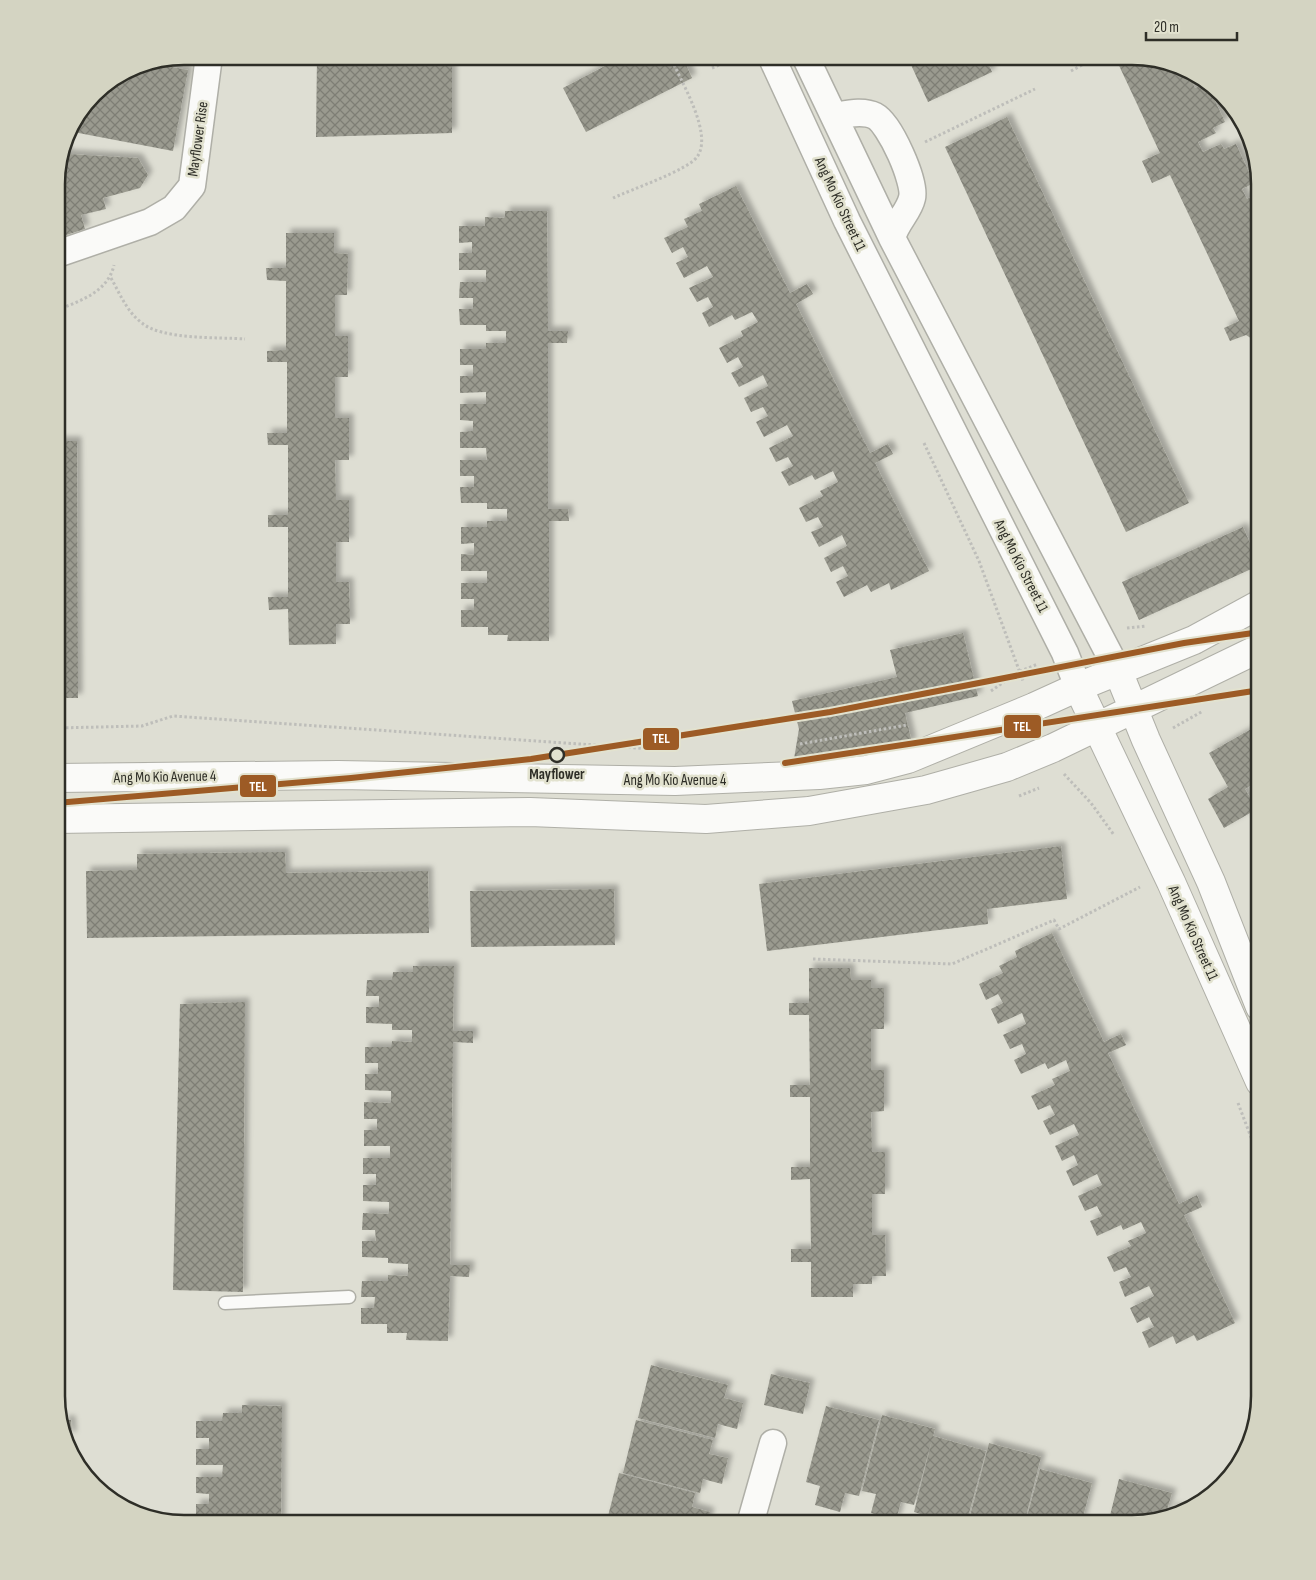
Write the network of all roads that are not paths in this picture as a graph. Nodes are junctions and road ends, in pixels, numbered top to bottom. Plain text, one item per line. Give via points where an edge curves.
1 (208, 65) edge
2 (774, 65) edge
3 (809, 65) edge
4 (834, 116) junction
5 (892, 238) junction
6 (65, 251) edge
7 (1251, 609) edge
8 (1251, 652) edge
9 (1118, 671) junction
10 (1078, 687) junction
11 (1135, 708) junction
12 (1096, 726) junction
13 (65, 778) edge
14 (65, 819) edge
15 (1251, 984) edge
16 (1251, 1062) edge
17 (349, 1297) dead end
18 (225, 1303) dead end
19 (773, 1443) dead end
20 (761, 1515) edge

1 - 6 street, Mayflower Rise via 192,186 174,208 150,222
2 - 10 street, Ang Mo Kio Street 11 via 847,221 1064,653
3 - 4 street
4 - 5 street
4 - 5 street via 862,113 876,116 886,125 900,154 913,182 912,198
5 - 9 street
7 - 9 main road, Ang Mo Kio Avenue 4 via 1194,640
8 - 11 main road
9 - 10 main road, Ang Mo Kio Avenue 4
9 - 11 main road
10 - 12 main road, Ang Mo Kio Street 11
10 - 13 main road, Ang Mo Kio Avenue 4 via 908,759 866,770 819,775 675,781 338,775
11 - 12 main road
11 - 15 main road via 1146,740 1211,882
12 - 14 main road via 1007,767 926,790 809,811 706,819 530,812
12 - 16 main road, Ang Mo Kio Street 11 via 1171,882
17 - 18 lane
19 - 20 street

